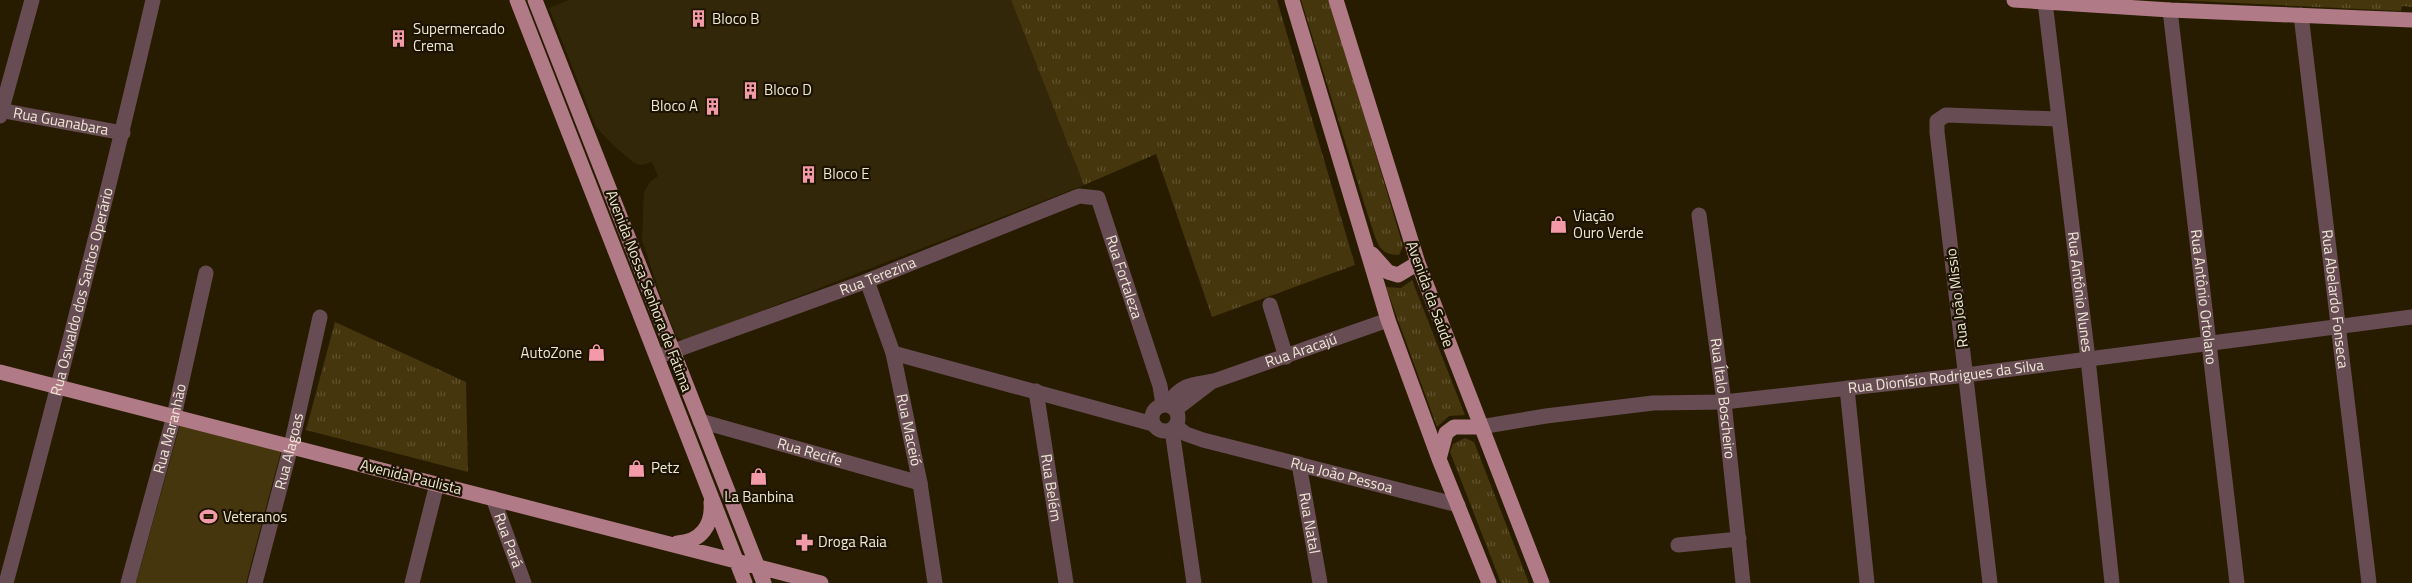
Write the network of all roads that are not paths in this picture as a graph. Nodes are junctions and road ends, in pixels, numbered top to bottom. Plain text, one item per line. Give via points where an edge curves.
1 (32, 0) edge
2 (153, 0) edge
3 (517, 0) edge
4 (535, 0) edge
5 (1292, 0) edge
6 (1336, 0) edge
7 (1346, 0) edge
8 (2014, 0) edge
9 (2045, 2) junction
10 (2170, 10) junction
11 (2301, 15) junction
12 (2412, 20) edge
13 (1346, 31) junction
14 (0, 112) edge
15 (2058, 119) junction
16 (122, 133) junction
17 (1098, 198) joint
18 (1699, 215) dead end
19 (1367, 247) junction
20 (1418, 263) junction
21 (206, 272) dead end
22 (867, 281) junction
23 (1270, 305) dead end
24 (320, 317) dead end
25 (2412, 317) edge
26 (1388, 320) junction
27 (2337, 326) junction
28 (2208, 344) junction
29 (674, 351) junction
30 (893, 353) junction
31 (656, 357) junction
32 (1286, 357) junction
33 (2088, 359) junction
34 (0, 372) edge
35 (1966, 375) junction
36 (59, 387) junction
37 (1847, 388) junction
38 (1036, 391) junction
39 (1724, 402) junction
40 (174, 416) junction
41 (1166, 416) junction
42 (700, 421) junction
43 (1480, 427) junction
44 (291, 446) junction
45 (1439, 459) junction
46 (1299, 464) junction
47 (920, 483) junction
48 (437, 484) junction
49 (710, 495) junction
50 (494, 498) junction
51 (1458, 505) junction
52 (1738, 539) junction
53 (663, 542) junction
54 (1678, 545) dead end
55 (736, 560) junction
56 (757, 566) junction
57 (6, 583) edge
58 (128, 583) edge
59 (255, 583) edge
60 (412, 583) edge
61 (524, 583) edge
62 (744, 583) edge
63 (764, 583) edge
64 (821, 583) edge
65 (935, 583) edge
66 (1066, 583) edge
67 (1194, 583) edge
68 (1320, 583) edge
69 (1489, 583) edge
70 (1542, 583) edge
71 (1743, 583) edge
72 (1867, 583) edge
73 (1990, 583) edge
74 (2112, 583) edge
75 (2237, 583) edge
76 (2369, 583) edge

1 - 14 street
2 - 16 street, Rua Oswaldo dos Santos Operário
3 - 31 main road, Avenida Nossa Senhora de Fátima
4 - 29 main road, Avenida Nossa Senhora de Fátima
5 - 19 main road
6 - 13 main road, Avenida da Saúde
7 - 13 main road
8 - 9 main road
9 - 10 main road
9 - 15 street, Rua Antônio Nunes
10 - 11 main road
10 - 28 street, Rua Antônio Ortolano
11 - 12 main road
11 - 27 street, Rua Abelardo Fonseca
13 - 20 main road, Avenida da Saúde
14 - 16 street, Rua Guanabara
15 - 33 street, Rua Antônio Nunes
15 - 35 street, Rua João Missio via 1946,115 1937,121
16 - 36 street, Rua Oswaldo dos Santos Operário
17 - 22 street, Rua Terezina via 1080,196
17 - 41 street, Rua Fortaleza via 1160,386
18 - 39 street, Rua Ítalo Boscheiro
19 - 20 main road via 1388,272 1398,275
19 - 26 main road
20 - 43 main road, Avenida da Saúde
21 - 40 street, Rua Maranhão
22 - 29 street, Rua Terezina
22 - 30 street, Rua Maceió
23 - 32 street
24 - 44 street, Rua Alagoas
25 - 27 street, Rua Dionísio Rodrigues da Silva
26 - 32 street, Rua Aracajú
26 - 45 main road
27 - 28 street, Rua Dionísio Rodrigues da Silva
27 - 76 street, Rua Abelardo Fonseca
28 - 33 street, Rua Dionísio Rodrigues da Silva
28 - 75 street, Rua Antônio Ortolano
29 - 31 street, Rua Terezina
29 - 42 main road, Avenida Nossa Senhora de Fátima
30 - 38 street, Rua João Pessoa
30 - 47 street, Rua Maceió
31 - 49 main road, Avenida Nossa Senhora de Fátima
32 - 41 street, Rua Aracajú via 1179,389
33 - 35 street, Rua Dionísio Rodrigues da Silva
33 - 74 street, Rua Antônio Nunes
34 - 36 main road, Avenida Paulista
35 - 37 street, Rua Dionísio Rodrigues da Silva
35 - 73 street, Rua João Missio
36 - 40 main road, Avenida Paulista
36 - 57 street, Rua Oswaldo dos Santos Operário
37 - 39 street, Rua Dionísio Rodrigues da Silva
37 - 72 street
38 - 41 street, Rua João Pessoa via 1107,411
38 - 66 street, Rua Belém
39 - 43 street, Rua Dionísio Rodrigues da Silva via 1664,402
39 - 52 street, Rua Ítalo Boscheiro
40 - 44 main road, Avenida Paulista
40 - 58 street, Rua Maranhão
41 - 46 street, Rua João Pessoa via 1194,437
41 - 67 street, Rua Fortaleza
42 - 47 street, Rua Recife
42 - 56 main road, Avenida Nossa Senhora de Fátima
43 - 45 main road via 1454,426 1446,433
43 - 70 main road, Avenida da Saúde
44 - 48 main road, Avenida Paulista
44 - 59 street, Rua Alagoas
45 - 51 main road
46 - 51 street, Rua João Pessoa
46 - 68 street, Rua Natal
47 - 65 street, Rua Maceió
48 - 50 main road, Avenida Paulista
48 - 60 street
49 - 53 main road via 712,510 709,522 697,539 687,543
49 - 55 main road, Avenida Nossa Senhora de Fátima
50 - 53 main road, Avenida Paulista
50 - 61 street, Rua Pará
51 - 69 main road
52 - 54 street
52 - 71 street, Rua Ítalo Boscheiro
53 - 55 main road, Avenida Paulista
55 - 56 main road, Avenida Paulista
55 - 62 main road, Avenida Nossa Senhora de Fátima
56 - 63 main road, Avenida Nossa Senhora de Fátima
56 - 64 main road, Avenida Paulista

